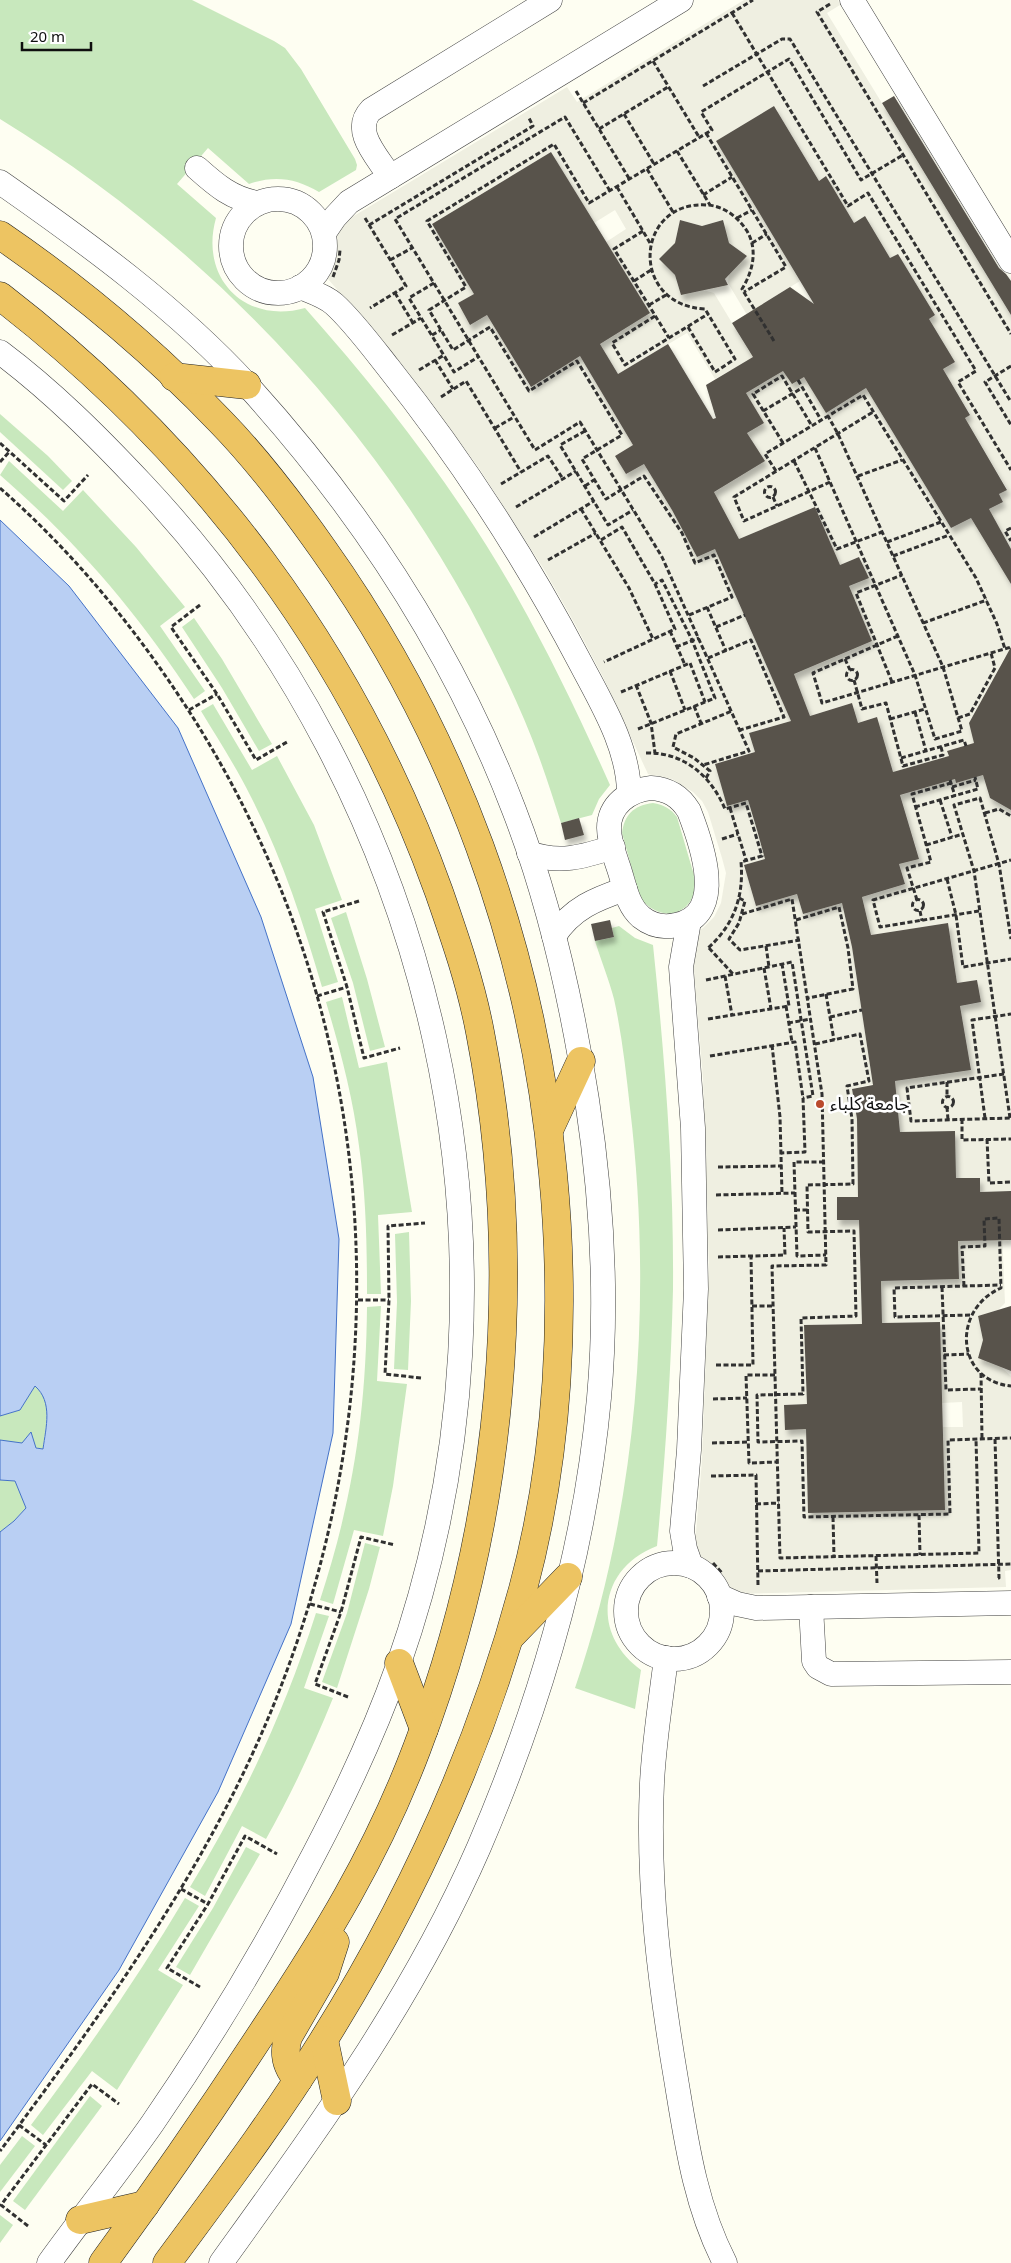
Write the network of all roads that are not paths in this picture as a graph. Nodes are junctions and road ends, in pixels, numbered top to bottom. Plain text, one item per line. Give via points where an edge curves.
1 (550, 0) edge
2 (681, 0) edge
3 (852, 0) edge
4 (197, 168) dead end
5 (390, 177) junction
6 (0, 182) edge
7 (221, 189) junction
8 (258, 203) junction
9 (356, 209) junction
10 (308, 210) junction
11 (237, 223) junction
12 (324, 233) junction
13 (0, 235) edge
14 (1011, 261) edge
15 (320, 268) junction
16 (300, 287) junction
17 (0, 296) edge
18 (334, 304) junction
19 (0, 352) edge
20 (174, 377) junction
21 (247, 385) junction
22 (640, 791) junction
23 (613, 847) junction
24 (529, 853) junction
25 (625, 889) junction
26 (689, 921) junction
27 (664, 926) junction
28 (554, 936) junction
29 (681, 967) junction
30 (581, 1061) junction
31 (549, 1130) junction
32 (682, 1531) junction
33 (664, 1564) junction
34 (692, 1566) junction
35 (568, 1577) junction
36 (719, 1596) junction
37 (1011, 1603) edge
38 (811, 1607) junction
39 (756, 1608) junction
40 (720, 1621) junction
41 (508, 1640) junction
42 (666, 1658) junction
43 (399, 1663) junction
44 (1011, 1672) edge
45 (424, 1729) junction
46 (338, 1916) junction
47 (324, 2040) junction
48 (298, 2080) junction
49 (337, 2101) junction
50 (145, 2205) junction
51 (80, 2220) junction
52 (48, 2263) edge
53 (103, 2263) edge
54 (167, 2263) edge
55 (221, 2263) edge
56 (726, 2263) edge

1 - 5 street via 367,114 364,133
2 - 5 street
3 - 14 street
4 - 7 street
5 - 9 street
6 - 21 street via 122,271
7 - 8 street via 238,199
7 - 11 street
8 - 10 street via 284,199
8 - 11 street
9 - 10 street
9 - 12 street
10 - 12 street
11 - 16 street via 232,246 238,269 245,279 266,291 289,292
12 - 15 street
13 - 20 highway via 68,285
15 - 16 street
15 - 18 street
16 - 18 street
17 - 45 highway via 94,374 171,450 217,502 289,597 351,698 379,751 427,860 465,973 488,1079 499,1178 503,1240 500,1366 494,1428 474,1551 452,1644
18 - 22 street via 417,404 492,510 559,621
19 - 43 street via 98,436 184,528 247,610 308,707 338,763 388,879 414,958 435,1039 453,1144 461,1255 461,1312 447,1469 428,1565
20 - 21 highway
20 - 31 highway via 223,424 303,520 373,623 433,733 468,815 504,916 529,1014
21 - 24 street via 362,525 431,635 484,738
22 - 23 street via 621,800 611,817 609,827
22 - 26 street via 669,792 689,811 708,890 702,908
23 - 24 street via 570,859 549,859
23 - 25 street
24 - 28 street
25 - 27 street via 630,903 641,917
25 - 28 street via 584,905 567,918
26 - 27 street
26 - 29 street
27 - 29 street
28 - 30 street
29 - 32 street via 693,1128 696,1280 691,1423
30 - 31 highway
30 - 35 street via 602,1219 603,1339 592,1459
31 - 41 highway via 559,1276 554,1401 537,1525
32 - 33 street
32 - 34 street
33 - 34 street
33 - 42 street via 643,1574 634,1583 626,1612 636,1640 644,1648
34 - 36 street via 708,1578
35 - 41 highway
35 - 49 street via 529,1715 477,1850 413,1978
36 - 39 street
36 - 40 street
37 - 38 street
38 - 39 street
38 - 44 street via 814,1660 818,1667 831,1674
39 - 40 street
40 - 42 street via 715,1636 705,1648 686,1657
41 - 47 highway via 480,1721 433,1836 374,1955
42 - 56 street via 652,1783 653,1891 658,1955 690,2163 708,2225
43 - 45 highway
43 - 51 street via 358,1767 297,1888 253,1965 151,2125
45 - 46 highway via 394,1806
46 - 48 highway via 334,1945 325,1973 285,2046 288,2065
46 - 50 highway via 232,2080
47 - 48 highway
47 - 49 highway
48 - 54 highway
49 - 55 street
50 - 51 highway
50 - 53 highway
51 - 52 street

